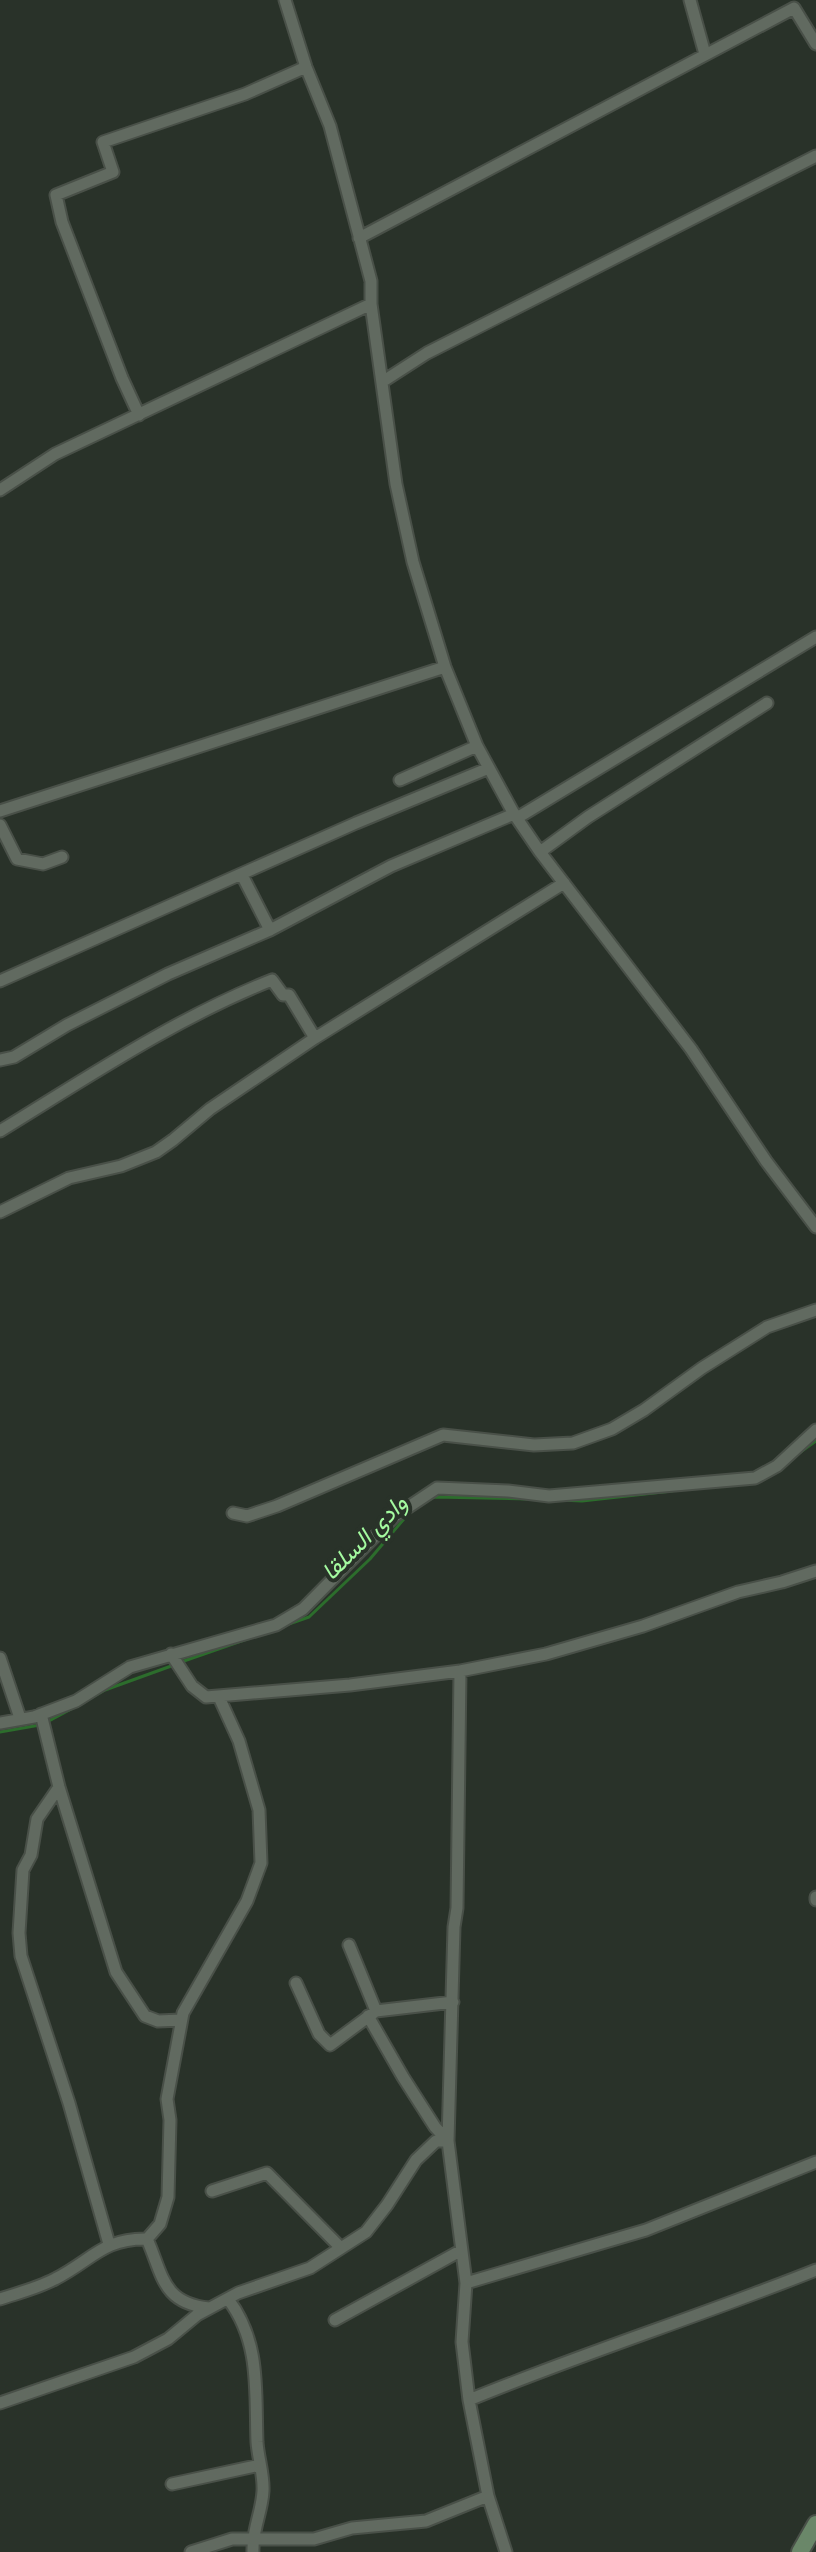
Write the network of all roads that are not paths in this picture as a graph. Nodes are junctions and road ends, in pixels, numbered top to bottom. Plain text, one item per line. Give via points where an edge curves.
1 (285, 0) edge
2 (690, 0) edge
3 (816, 44) edge
4 (705, 54) junction
5 (306, 67) junction
6 (816, 156) edge
7 (359, 238) junction
8 (371, 304) junction
9 (382, 382) junction
10 (139, 415) junction
11 (0, 490) edge
12 (816, 637) edge
13 (445, 667) junction
14 (767, 703) dead end
15 (477, 746) junction
16 (489, 768) junction
17 (400, 780) dead end
18 (0, 811) edge
19 (516, 816) junction
20 (0, 825) edge
21 (540, 852) junction
22 (62, 857) dead end
23 (242, 875) junction
24 (564, 883) junction
25 (270, 930) junction
26 (0, 981) edge
27 (315, 1038) junction
28 (0, 1060) edge
29 (0, 1131) edge
30 (0, 1212) edge
31 (816, 1227) edge
32 (816, 1310) edge
33 (816, 1430) edge
34 (233, 1513) dead end
35 (816, 1571) edge
36 (171, 1654) junction
37 (0, 1658) edge
38 (460, 1671) junction
39 (219, 1697) junction
40 (41, 1714) junction
41 (20, 1718) junction
42 (0, 1723) edge
43 (59, 1787) junction
44 (349, 1945) dead end
45 (296, 1983) dead end
46 (453, 2002) junction
47 (372, 2013) junction
48 (181, 2020) junction
49 (448, 2141) junction
50 (816, 2162) edge
51 (212, 2191) dead end
52 (147, 2239) junction
53 (109, 2244) junction
54 (341, 2248) junction
55 (460, 2251) junction
56 (816, 2270) edge
57 (466, 2283) junction
58 (0, 2299) edge
59 (228, 2299) junction
60 (209, 2308) junction
61 (335, 2320) dead end
62 (469, 2400) junction
63 (0, 2403) edge
64 (260, 2465) junction
65 (172, 2484) dead end
66 (488, 2496) junction
67 (816, 2524) edge
68 (252, 2538) junction
69 (191, 2552) edge
70 (253, 2552) edge
71 (506, 2552) edge
72 (800, 2552) edge

1 - 5 street
2 - 4 street
3 - 4 street via 794,8
4 - 7 street
5 - 7 street via 330,126
5 - 10 street via 245,94 103,142 113,172 56,195
6 - 9 street via 427,353
7 - 8 street via 371,281
8 - 9 street
8 - 10 street
9 - 13 street via 413,562
10 - 11 street via 55,454
12 - 19 street
13 - 15 street
13 - 18 street
14 - 21 street
15 - 16 street
15 - 17 street
16 - 19 street
16 - 23 street
19 - 21 street
19 - 25 street via 391,866
20 - 22 street via 17,859 43,864
21 - 24 street
23 - 25 street
23 - 26 street
24 - 27 street
24 - 31 street via 691,1049
25 - 28 street via 168,974
27 - 29 street via 289,995 272,980 165,1032
27 - 30 street via 156,1152 69,1178
32 - 34 street via 767,1327 644,1410 573,1443 534,1445 443,1435 277,1506 247,1516
33 - 36 street via 777,1466 755,1478 549,1496 437,1488 395,1516 303,1609 276,1625
35 - 38 street via 546,1654
36 - 39 street via 192,1686 206,1697
36 - 40 street via 130,1667 76,1701
37 - 41 street
38 - 39 street
38 - 46 street
39 - 48 street via 239,1741 259,1810 261,1863 247,1901
40 - 41 street
40 - 43 street
41 - 42 street
43 - 48 street via 116,1972 145,2016
43 - 53 street via 37,1819 23,1870 21,1956
44 - 47 street
45 - 47 street via 319,2034 330,2045
46 - 47 street
46 - 49 street
47 - 49 street via 403,2077
48 - 52 street via 167,2099 168,2197 160,2224
49 - 54 street via 436,2141 416,2160 376,2221
49 - 55 street
50 - 57 street via 646,2230
51 - 54 street via 267,2173
52 - 53 street
52 - 60 street via 165,2285 190,2306
53 - 58 street via 54,2280
54 - 59 street via 310,2268
55 - 57 street
55 - 61 street
56 - 62 street
57 - 62 street via 462,2342
59 - 60 street
59 - 64 street via 251,2346
60 - 63 street via 134,2357
62 - 66 street
64 - 65 street
64 - 68 street via 263,2491
66 - 68 street via 426,2521 352,2528 314,2539
66 - 71 street
67 - 72 main road
68 - 69 street
68 - 70 street

